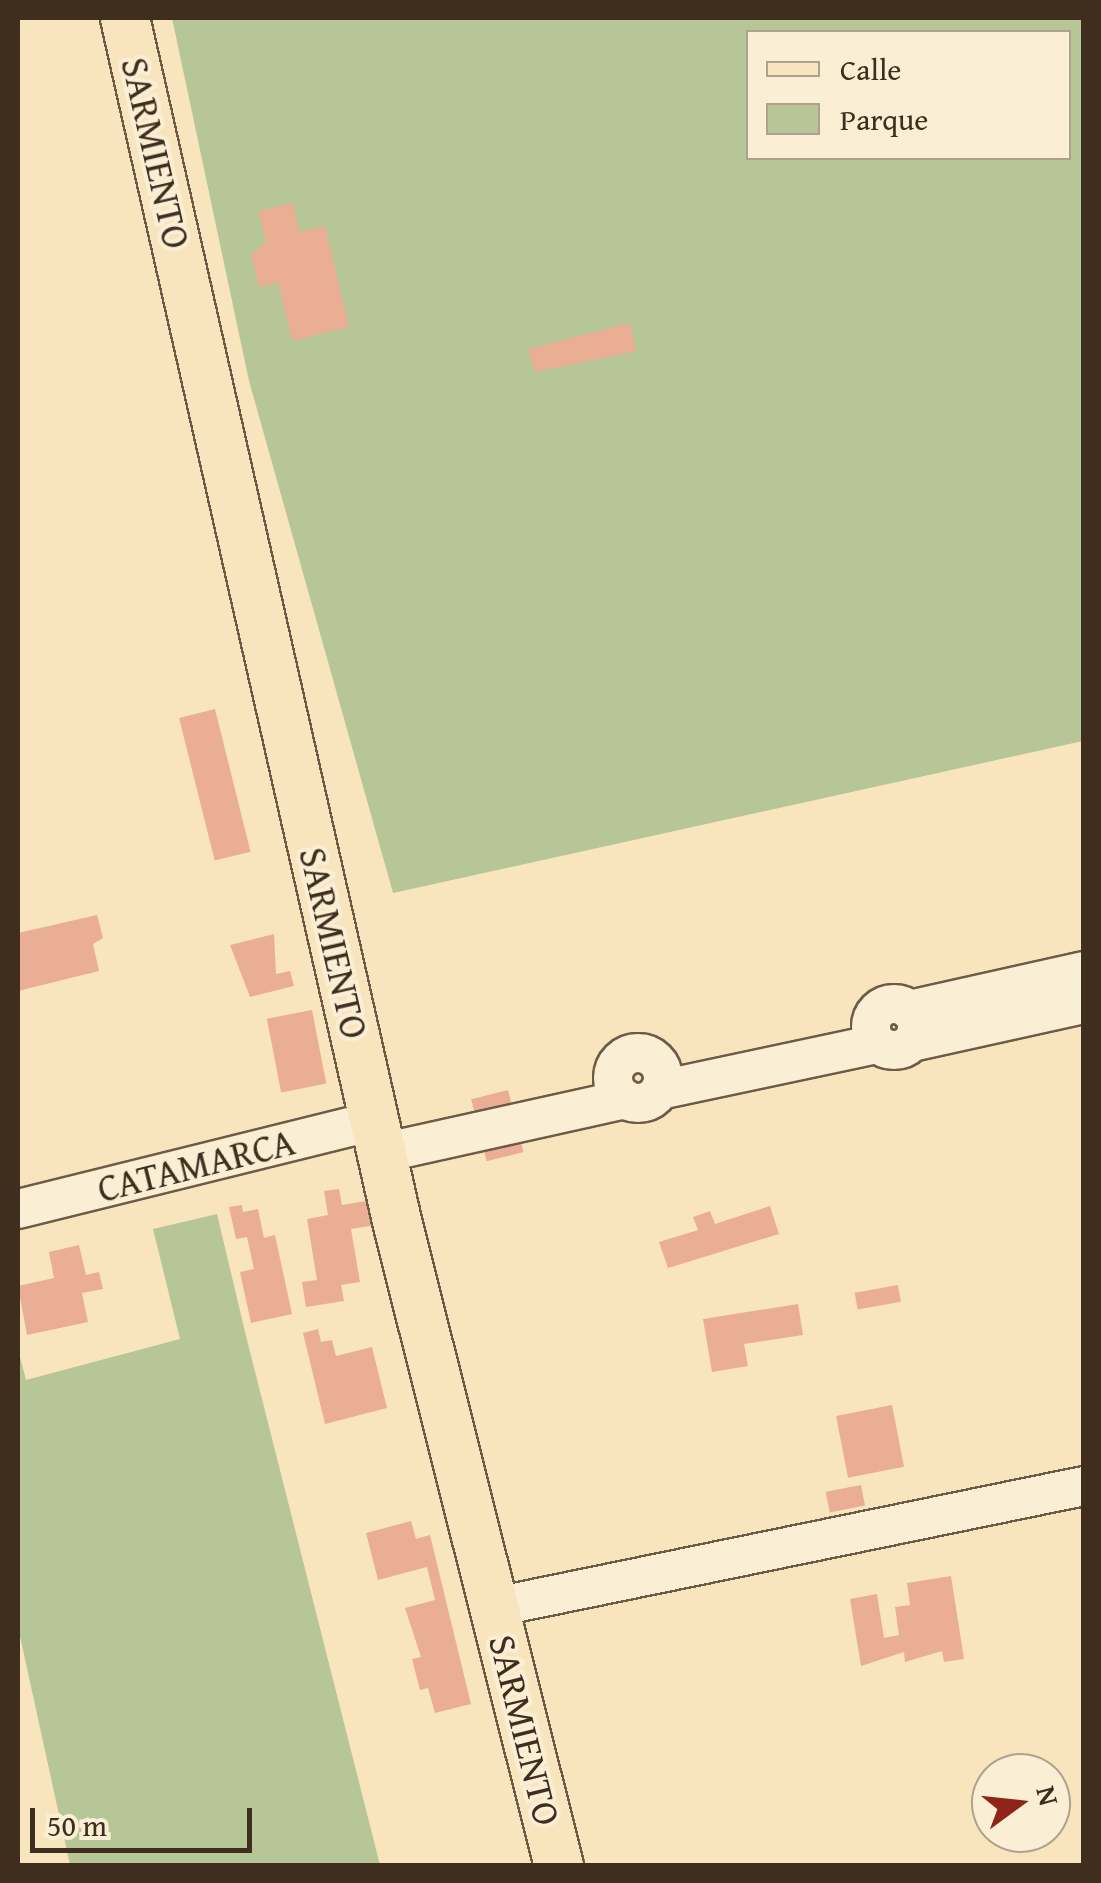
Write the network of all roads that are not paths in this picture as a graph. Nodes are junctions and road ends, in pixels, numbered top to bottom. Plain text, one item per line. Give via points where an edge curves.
1 (125, 18) edge
2 (1084, 971) edge
3 (1084, 1004) edge
4 (892, 1029) junction
5 (378, 1135) junction
6 (18, 1209) edge
7 (1084, 1486) edge
8 (495, 1606) junction
9 (559, 1866) edge

1 - 5 main road, SARMIENTO
2 - 4 street
3 - 4 street
4 - 5 street, CATAMARCA
5 - 6 street, CATAMARCA
5 - 8 main road, SARMIENTO
7 - 8 street
8 - 9 main road, SARMIENTO

